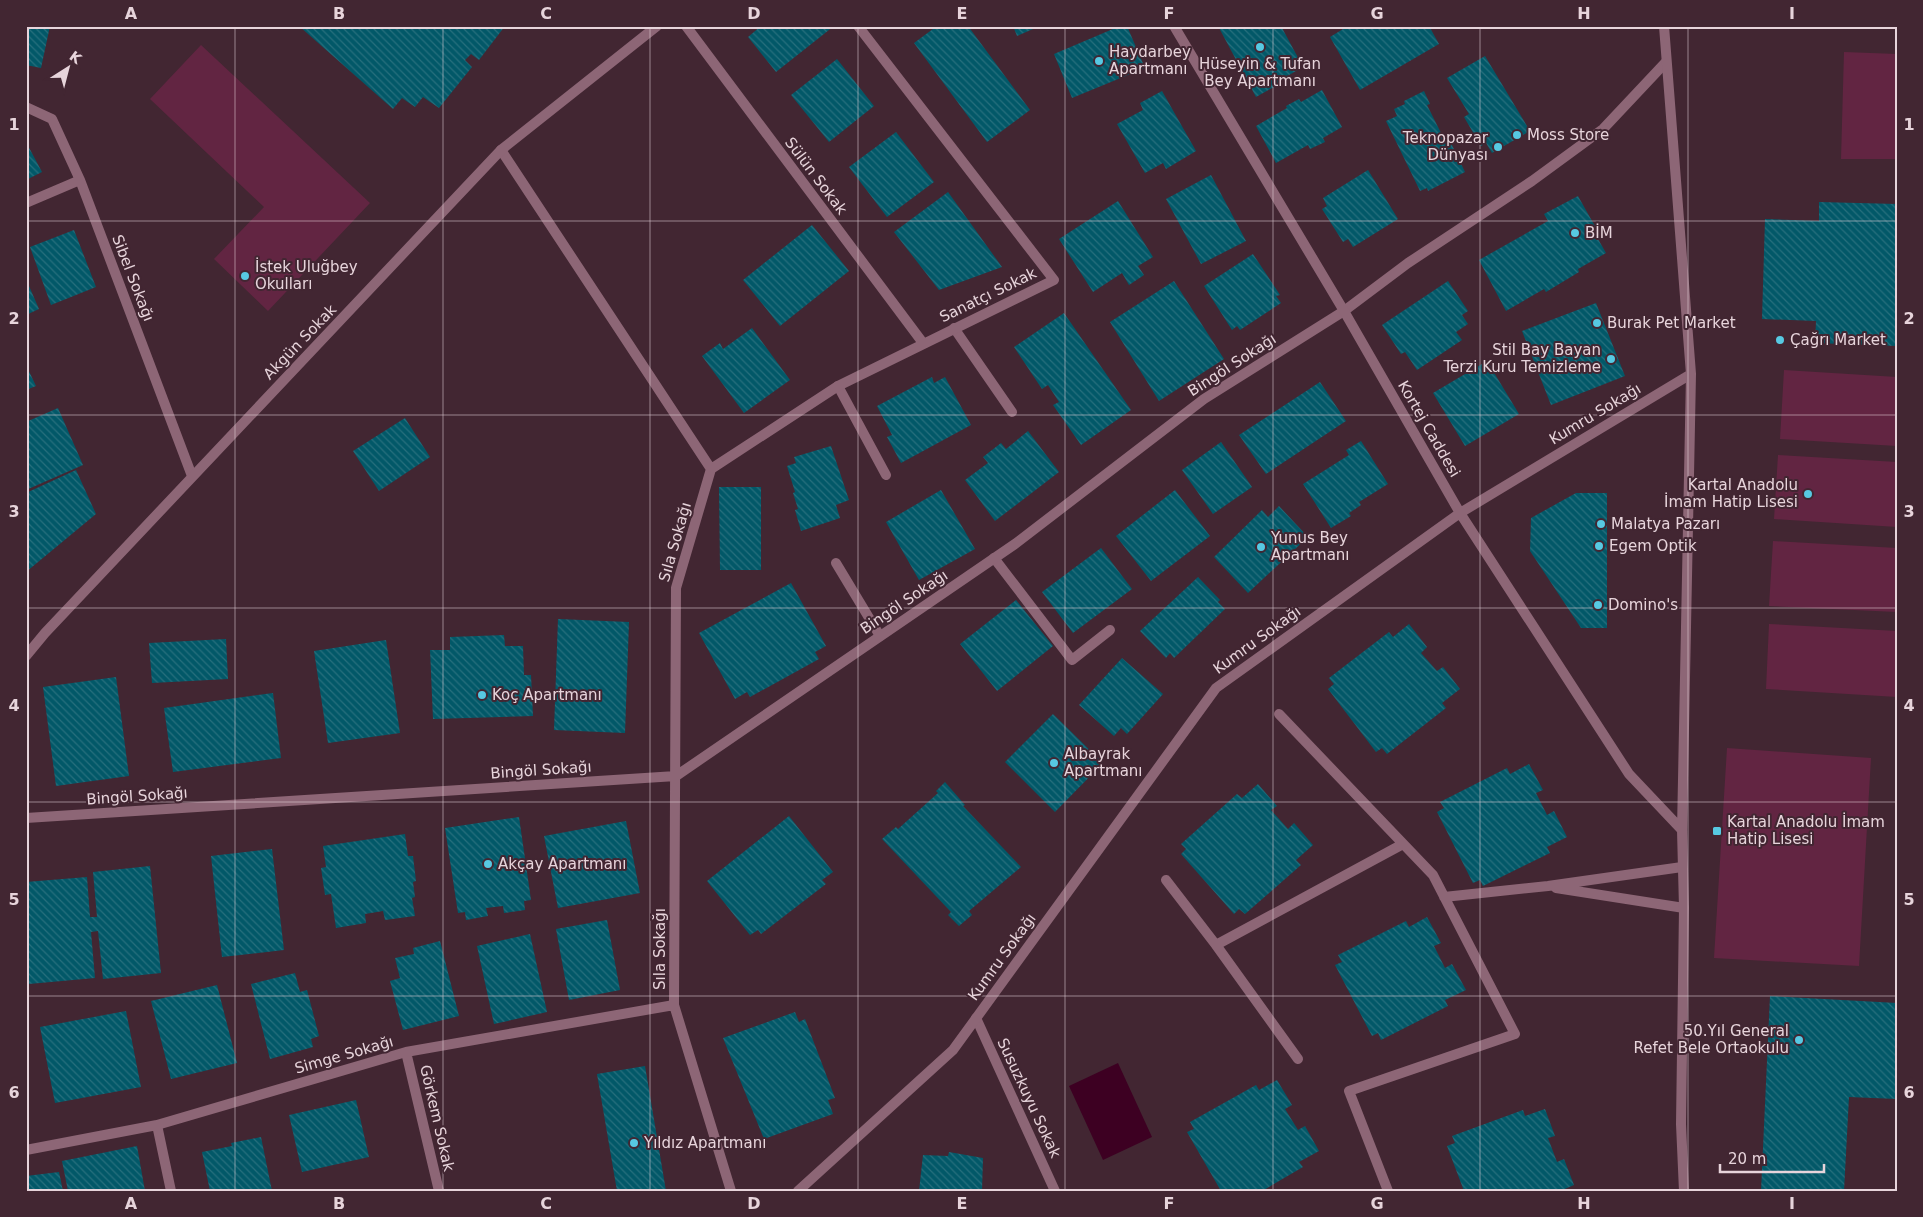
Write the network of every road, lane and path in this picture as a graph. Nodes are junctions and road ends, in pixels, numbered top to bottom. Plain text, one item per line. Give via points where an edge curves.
1 (657, 26) edge
2 (686, 26) edge
3 (858, 26) edge
4 (1174, 26) edge
5 (1664, 26) edge
6 (1666, 62) junction
7 (26, 107) edge
8 (501, 150) junction
9 (80, 180) junction
10 (26, 202) edge
11 (1344, 311) junction
12 (954, 328) junction
13 (923, 343) junction
14 (1692, 374) junction
15 (838, 386) junction
16 (1012, 412) dead end
17 (711, 469) junction
18 (886, 475) dead end
19 (192, 476) junction
20 (1460, 513) junction
21 (994, 558) junction
22 (836, 563) dead end
23 (1110, 630) dead end
24 (880, 636) junction
25 (26, 656) edge
26 (1279, 714) dead end
27 (676, 776) junction
28 (26, 818) edge
29 (1682, 830) junction
30 (1403, 844) junction
31 (1682, 866) junction
32 (1166, 880) dead end
33 (1548, 886) junction
34 (1444, 896) junction
35 (1684, 908) junction
36 (1216, 945) junction
37 (674, 1005) junction
38 (976, 1018) junction
39 (406, 1052) junction
40 (1298, 1059) dead end
41 (157, 1125) junction
42 (26, 1150) edge
43 (171, 1191) edge
44 (439, 1191) edge
45 (731, 1191) edge
46 (798, 1191) edge
47 (1055, 1191) edge
48 (1388, 1191) edge
49 (1684, 1191) edge

1 - 8 street, Akgün Sokak
2 - 13 street, Sülün Sokak
3 - 12 street, Sanatçı Sokak via 1054,280
4 - 11 street, Kortej Caddesi
5 - 6 street
6 - 11 street, Bingöl Sokağı via 1603,129
6 - 14 street
7 - 9 street, Sibel Sokağı via 52,119
8 - 17 street
8 - 19 street, Akgün Sokak
9 - 10 street
9 - 19 street, Sibel Sokağı
11 - 20 street, Kortej Caddesi
11 - 21 street, Bingöl Sokağı via 1204,399
12 - 13 street, Sanatçı Sokak
12 - 16 street
13 - 15 street, Sanatçı Sokak
14 - 20 street, Kumru Sokağı
14 - 29 street
15 - 17 street, Sanatçı Sokak
15 - 18 street
17 - 27 street, Sıla Sokağı via 676,588
19 - 25 street, Akgün Sokak
20 - 29 street, Kortej Caddesi via 1629,774
20 - 38 street, Kumru Sokağı via 1216,688
21 - 23 street via 1072,660
21 - 24 street, Bingöl Sokağı
22 - 24 street
24 - 27 street, Bingöl Sokağı
26 - 30 street
27 - 28 street, Bingöl Sokağı
27 - 37 street, Sıla Sokağı
29 - 31 street
30 - 34 street via 1433,876
30 - 36 street
31 - 33 street
31 - 35 street
32 - 36 street
33 - 34 street
33 - 35 street
34 - 48 street via 1516,1034 1349,1091
35 - 49 street via 1681,1124
36 - 40 street
37 - 39 street, Simge Sokağı
37 - 45 street, Sıla Sokağı
38 - 46 street, Kumru Sokağı via 953,1050
38 - 47 street, Susuzkuyu Sokak
39 - 41 street, Simge Sokağı
39 - 44 street, Görkem Sokak
41 - 42 street, Simge Sokağı
41 - 43 street

